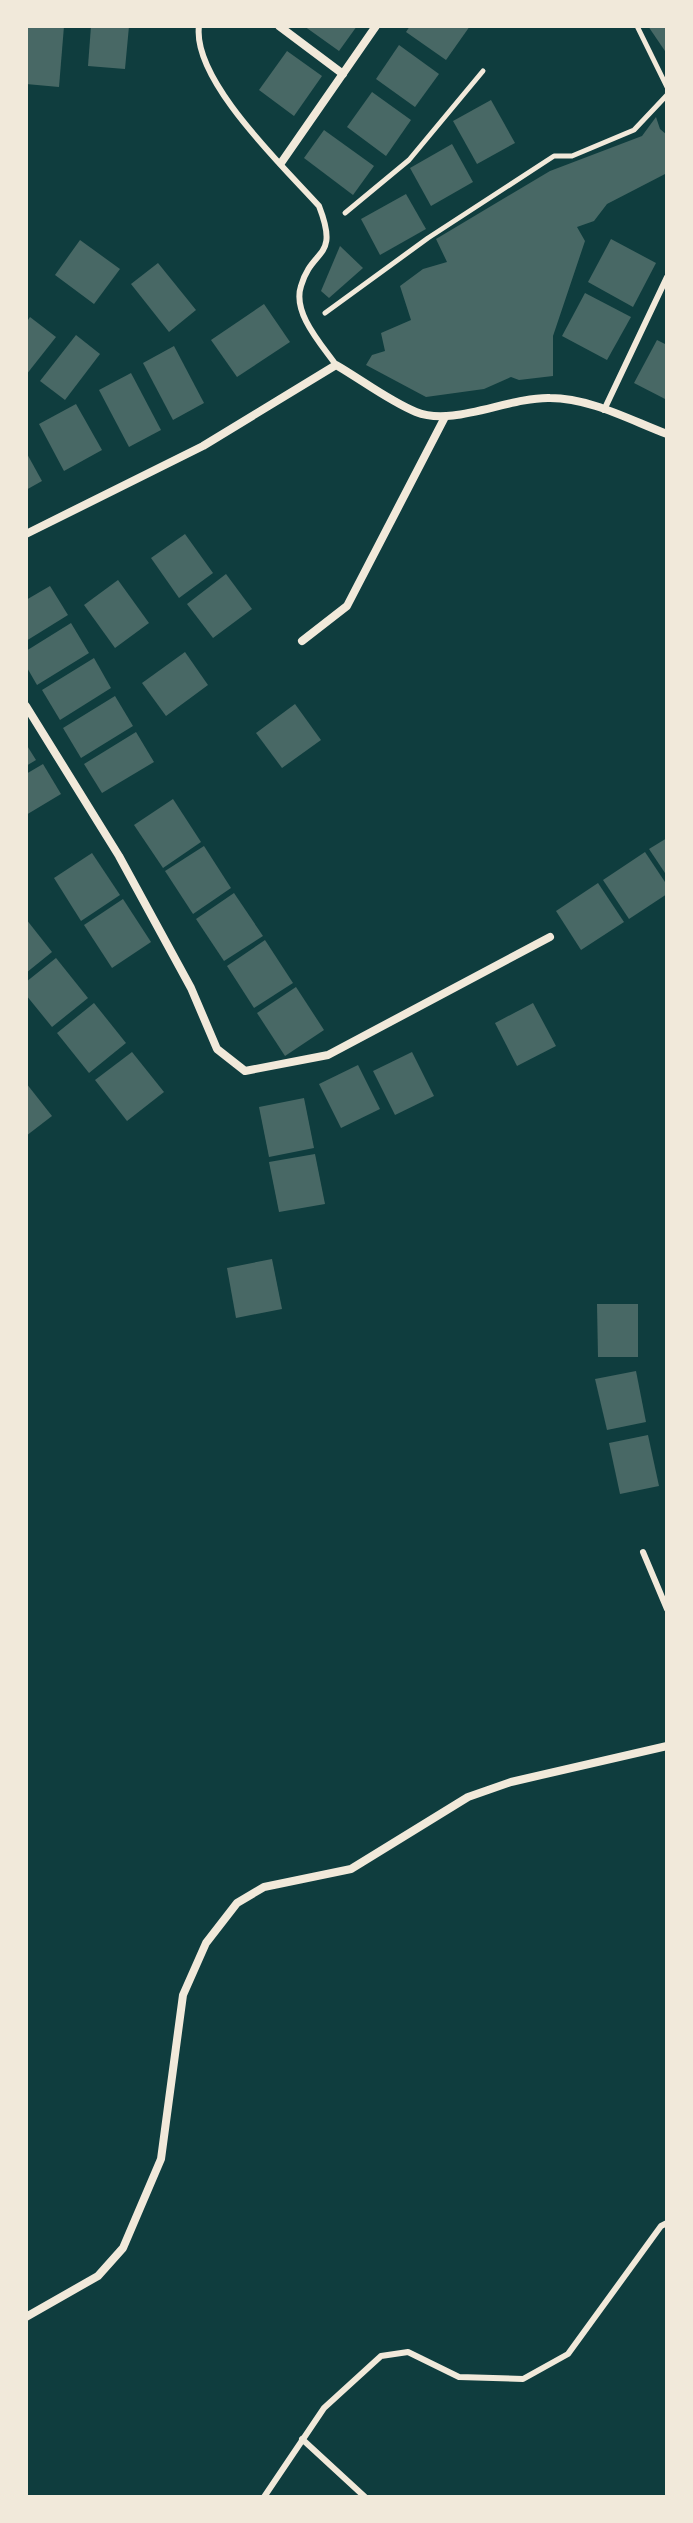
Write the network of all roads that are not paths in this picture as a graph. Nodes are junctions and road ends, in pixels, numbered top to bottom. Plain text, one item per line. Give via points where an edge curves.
1 (199, 26) edge
2 (279, 26) edge
3 (376, 26) edge
4 (343, 74) junction
5 (281, 163) junction
6 (667, 277) edge
7 (336, 365) junction
8 (604, 410) junction
9 (445, 417) junction
10 (667, 434) edge
11 (26, 534) edge
12 (302, 641) dead end
13 (26, 706) edge
14 (550, 937) dead end
15 (643, 1552) dead end
16 (667, 1609) edge
17 (667, 1746) edge
18 (667, 2223) edge
19 (26, 2317) edge
20 (302, 2439) junction
21 (264, 2497) edge
22 (365, 2497) edge

1 - 5 lane via 201,57 221,93
2 - 4 street
3 - 4 street
4 - 5 street
5 - 7 lane via 319,206 328,228 325,248 300,287 309,328
6 - 8 lane
7 - 9 street via 416,412
7 - 11 street via 203,446
8 - 9 street via 551,397
8 - 10 street
9 - 12 street via 347,606
13 - 14 street via 119,856 191,988 217,1049 245,1071 328,1055
15 - 16 lane
17 - 19 street via 468,1797 351,1869 264,1887 237,1903 206,1943 183,1995 161,2159 123,2248 98,2276
18 - 20 lane via 568,2354 523,2379 459,2377 408,2352 381,2356 324,2408
20 - 21 lane
20 - 22 lane

